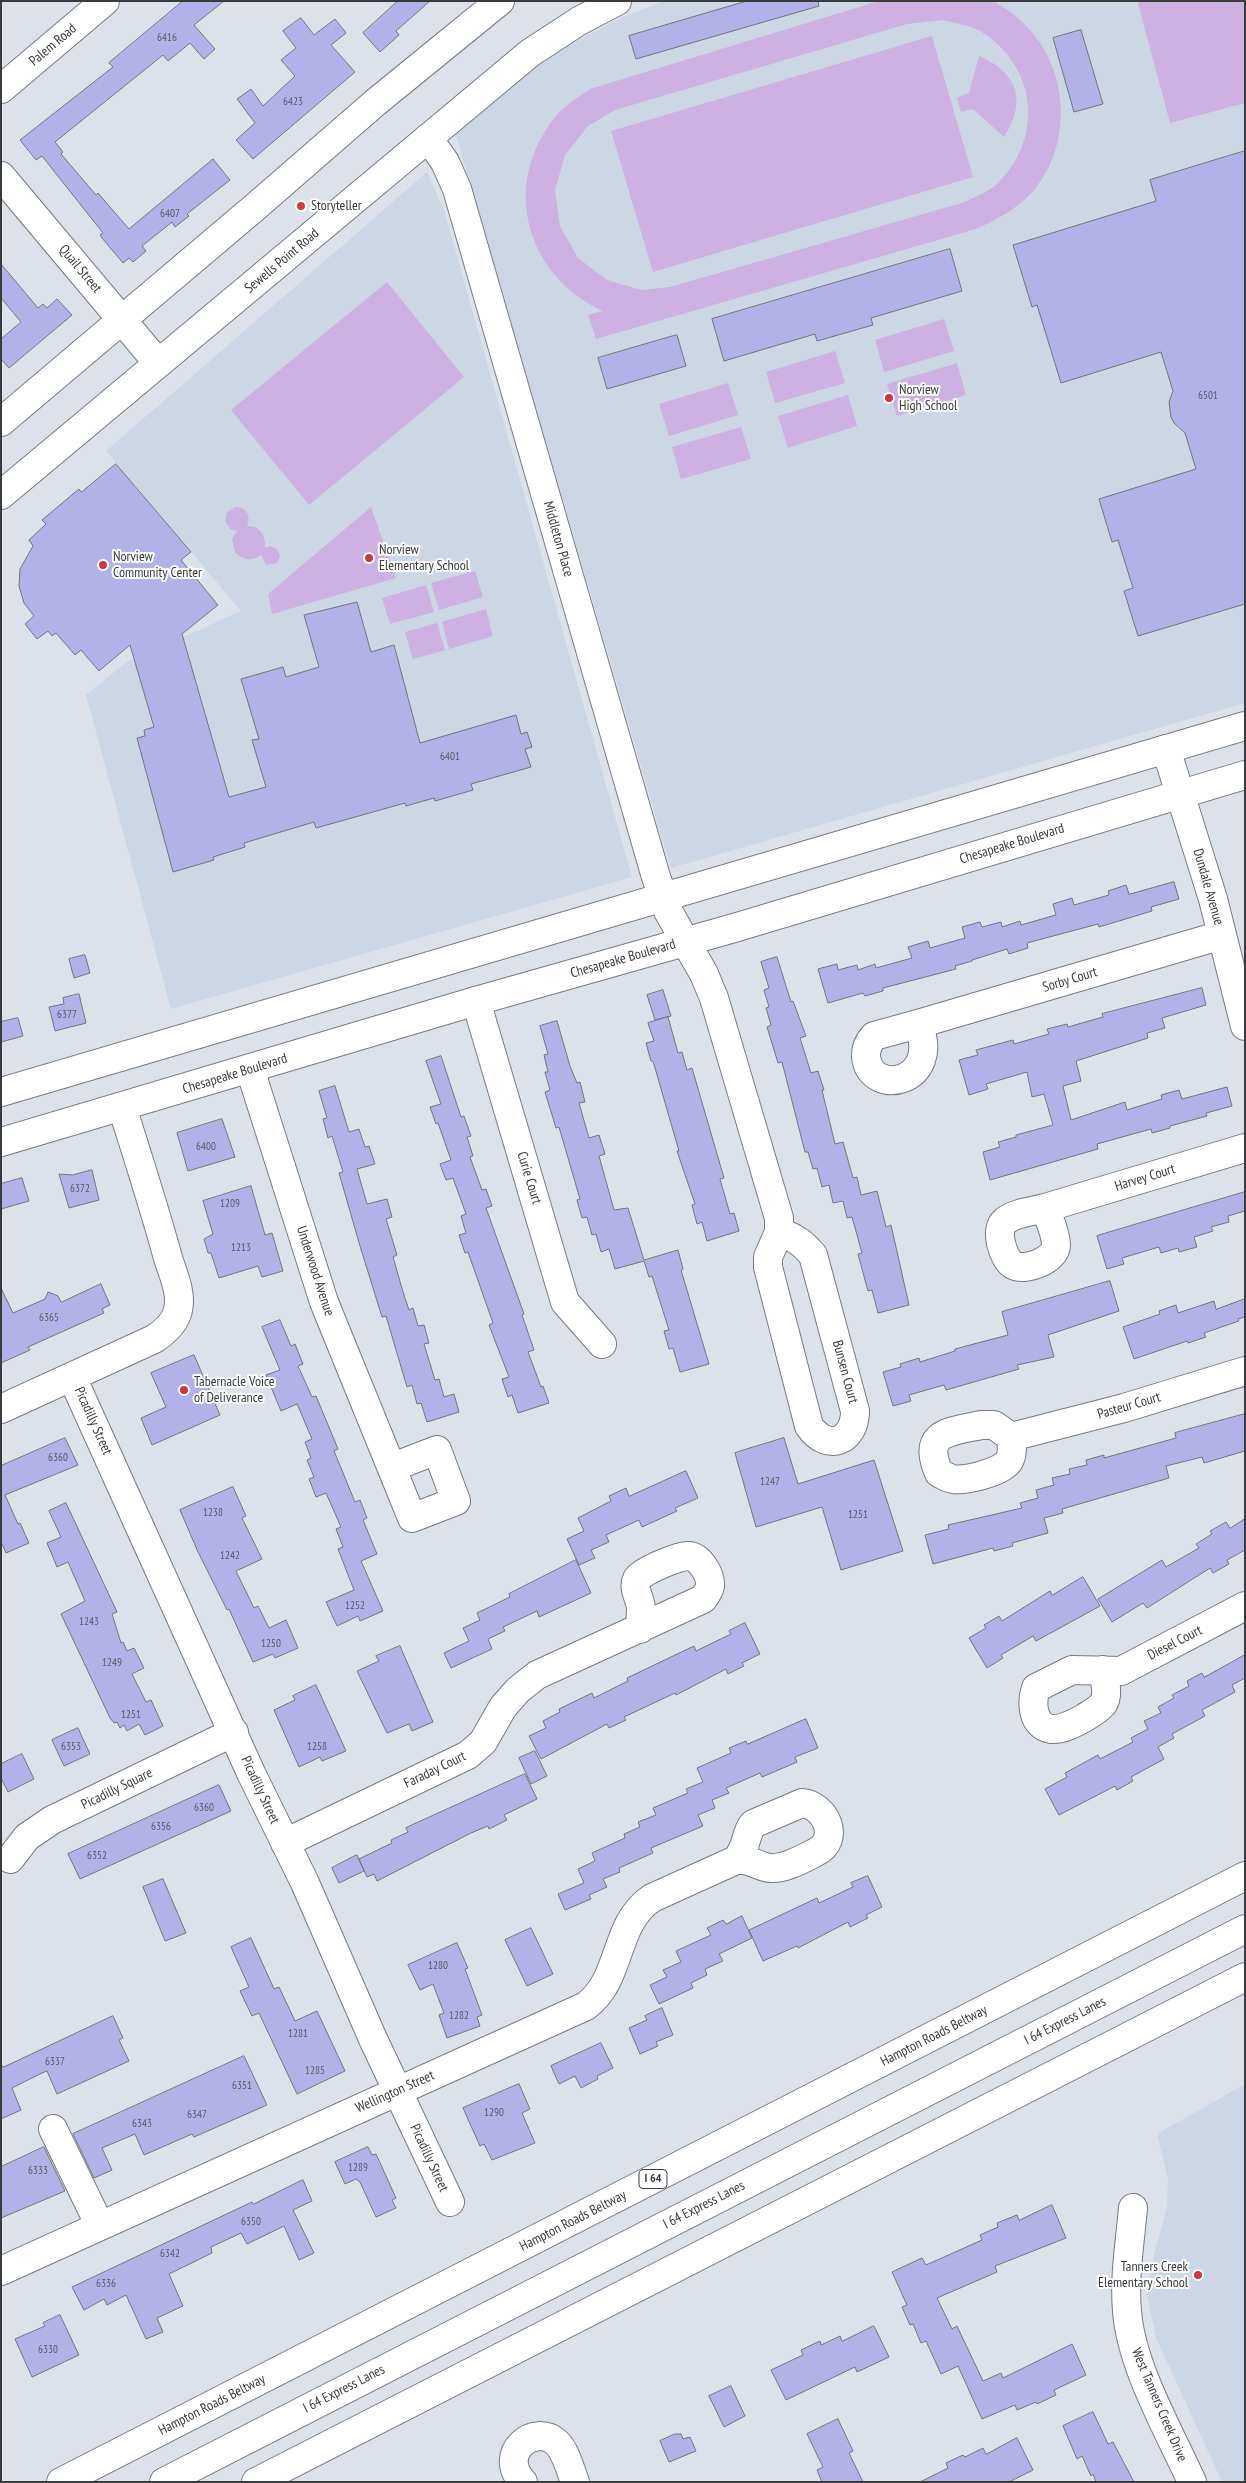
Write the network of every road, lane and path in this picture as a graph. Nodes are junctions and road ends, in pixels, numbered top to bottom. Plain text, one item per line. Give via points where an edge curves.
1 (105, 1) edge
2 (500, 1) edge
3 (617, 1) edge
4 (1, 88) edge
5 (428, 138) junction
6 (1, 176) edge
7 (121, 319) junction
8 (158, 363) junction
9 (1, 422) edge
10 (1, 495) edge
11 (1245, 726) edge
12 (1166, 749) junction
13 (1245, 775) edge
14 (1180, 794) junction
15 (663, 897) junction
16 (1222, 935) junction
17 (685, 942) junction
18 (476, 1001) junction
19 (918, 1024) dead end
20 (1245, 1026) edge
21 (250, 1069) junction
22 (1, 1092) edge
23 (122, 1107) junction
24 (1, 1142) edge
25 (1245, 1148) edge
26 (1045, 1208) dead end
27 (779, 1232) junction
28 (602, 1344) dead end
29 (1245, 1371) edge
30 (72, 1377) junction
31 (1, 1409) edge
32 (1011, 1437) dead end
33 (393, 1467) dead end
34 (1245, 1606) edge
35 (640, 1629) dead end
36 (1103, 1670) dead end
37 (234, 1732) junction
38 (285, 1843) junction
39 (10, 1859) dead end
40 (736, 1860) dead end
41 (1245, 1876) edge
42 (1245, 1929) edge
43 (1245, 1977) edge
44 (397, 2090) junction
45 (53, 2129) dead end
46 (450, 2202) dead end
47 (1133, 2208) dead end
48 (100, 2226) junction
49 (1, 2271) edge
50 (61, 2482) edge
51 (164, 2482) edge
52 (256, 2482) edge
53 (524, 2482) edge
54 (575, 2482) edge
55 (1192, 2482) edge

1 - 4 main road, Palem Road
2 - 7 main road
3 - 5 main road, Sewells Point Road via 530,53
5 - 8 main road, Sewells Point Road
5 - 15 main road, Middleton Place via 445,162 457,189
6 - 7 main road, Quail Street
7 - 8 main road, Quail Street
7 - 9 main road
8 - 10 main road, Sewells Point Road
11 - 12 main road
12 - 14 main road, Dundale Avenue
12 - 15 main road
13 - 14 main road, Chesapeake Boulevard
14 - 16 main road, Dundale Avenue
14 - 17 main road, Chesapeake Boulevard
15 - 17 main road, Middleton Place
15 - 22 main road
16 - 19 main road, Sorby Court
16 - 20 main road, Dundale Avenue
17 - 18 main road, Chesapeake Boulevard
17 - 27 main road, Bunsen Court via 714,998 780,1218
18 - 21 main road, Chesapeake Boulevard
18 - 28 main road, Curie Court via 565,1302
21 - 23 main road, Chesapeake Boulevard
21 - 33 main road, Underwood Avenue via 324,1302
23 - 24 main road, Chesapeake Boulevard
23 - 30 main road via 157,1216 178,1295 178,1309 164,1333
25 - 26 main road, Harvey Court
27 - 27 main road, Bunsen Court via 768,1257 768,1267 810,1426 824,1440 836,1441 849,1434 855,1422 855,1411 813,1255 804,1244
29 - 32 main road, Pasteur Court via 1124,1408
30 - 31 main road
30 - 37 main road, Picadilly Street
34 - 36 main road, Diesel Court via 1121,1671
35 - 38 main road, Faraday Court via 537,1676 503,1707 483,1742 468,1755
37 - 38 main road, Picadilly Street
37 - 39 main road, Picadilly Square via 52,1820 27,1837
38 - 44 main road, Picadilly Street
40 - 44 main road, Wellington Street via 641,1906 631,1918 606,1986 586,2006
41 - 50 main road, Hampton Roads Beltway / I 64
42 - 51 main road, I 64 Express Lanes
43 - 52 main road
44 - 46 main road, Picadilly Street
44 - 48 main road, Wellington Street
45 - 48 main road
47 - 55 main road, West Tanners Creek Drive via 1127,2274 1131,2337 1148,2385
48 - 49 main road, Wellington Street
53 - 54 main road via 515,2471 512,2460 515,2450 523,2442 537,2437 556,2442

